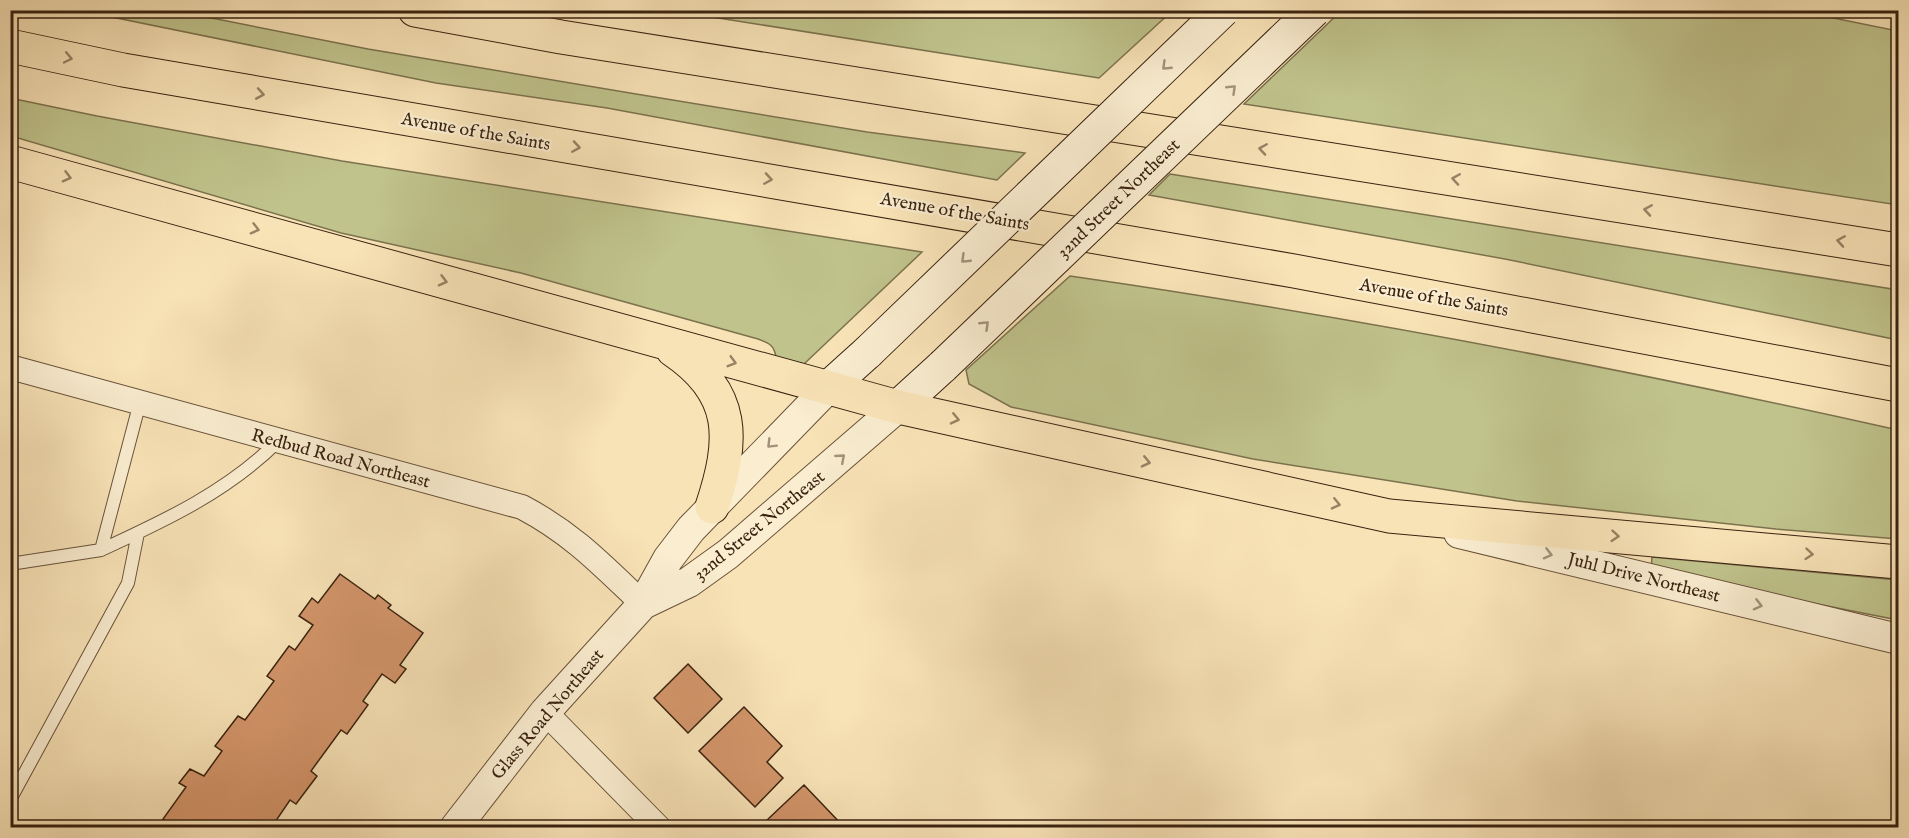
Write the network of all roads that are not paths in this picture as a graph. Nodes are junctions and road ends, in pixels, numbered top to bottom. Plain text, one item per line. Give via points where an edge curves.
1 (415, 10) edge
2 (1223, 10) edge
3 (1314, 10) edge
4 (10, 46) edge
5 (10, 162) edge
6 (1899, 250) edge
7 (659, 341) junction
8 (10, 367) edge
9 (1899, 385) edge
10 (828, 388) junction
11 (140, 402) junction
12 (898, 406) junction
13 (279, 440) junction
14 (712, 507) junction
15 (1389, 516) junction
16 (138, 533) junction
17 (101, 550) junction
18 (1899, 562) edge
19 (10, 564) edge
20 (643, 604) junction
21 (1899, 639) edge
22 (545, 712) junction
23 (10, 800) edge
24 (454, 828) edge
25 (659, 828) edge

6 -> 1 highway via 573,39
2 -> 10 main road, 32nd Street Northeast, bridge
12 -> 3 main road, 32nd Street Northeast, bridge
4 -> 9 highway, Avenue of the Saints via 123,70 1294,271
5 -> 7 highway
7 -> 10 highway
7 - 14 highway via 693,364 711,383 721,403 728,443
8 - 11 street, Redbud Road Northeast
10 - 12 highway
10 -> 14 street, 32nd Street Northeast
11 - 13 street, Redbud Road Northeast
11 - 17 lane
12 -> 15 highway
20 -> 12 street, 32nd Street Northeast via 689,582 728,554
13 - 16 lane via 254,466 167,520
13 - 20 street, Redbud Road Northeast via 522,507 556,525 584,547
14 - 20 street, 32nd Street Northeast via 668,559
15 -> 18 highway
15 -> 21 street, Juhl Drive Northeast
16 - 17 lane
16 - 23 lane via 128,583
17 - 19 lane
20 - 22 street, Glass Road Northeast
22 - 24 street, Glass Road Northeast
22 - 25 street

